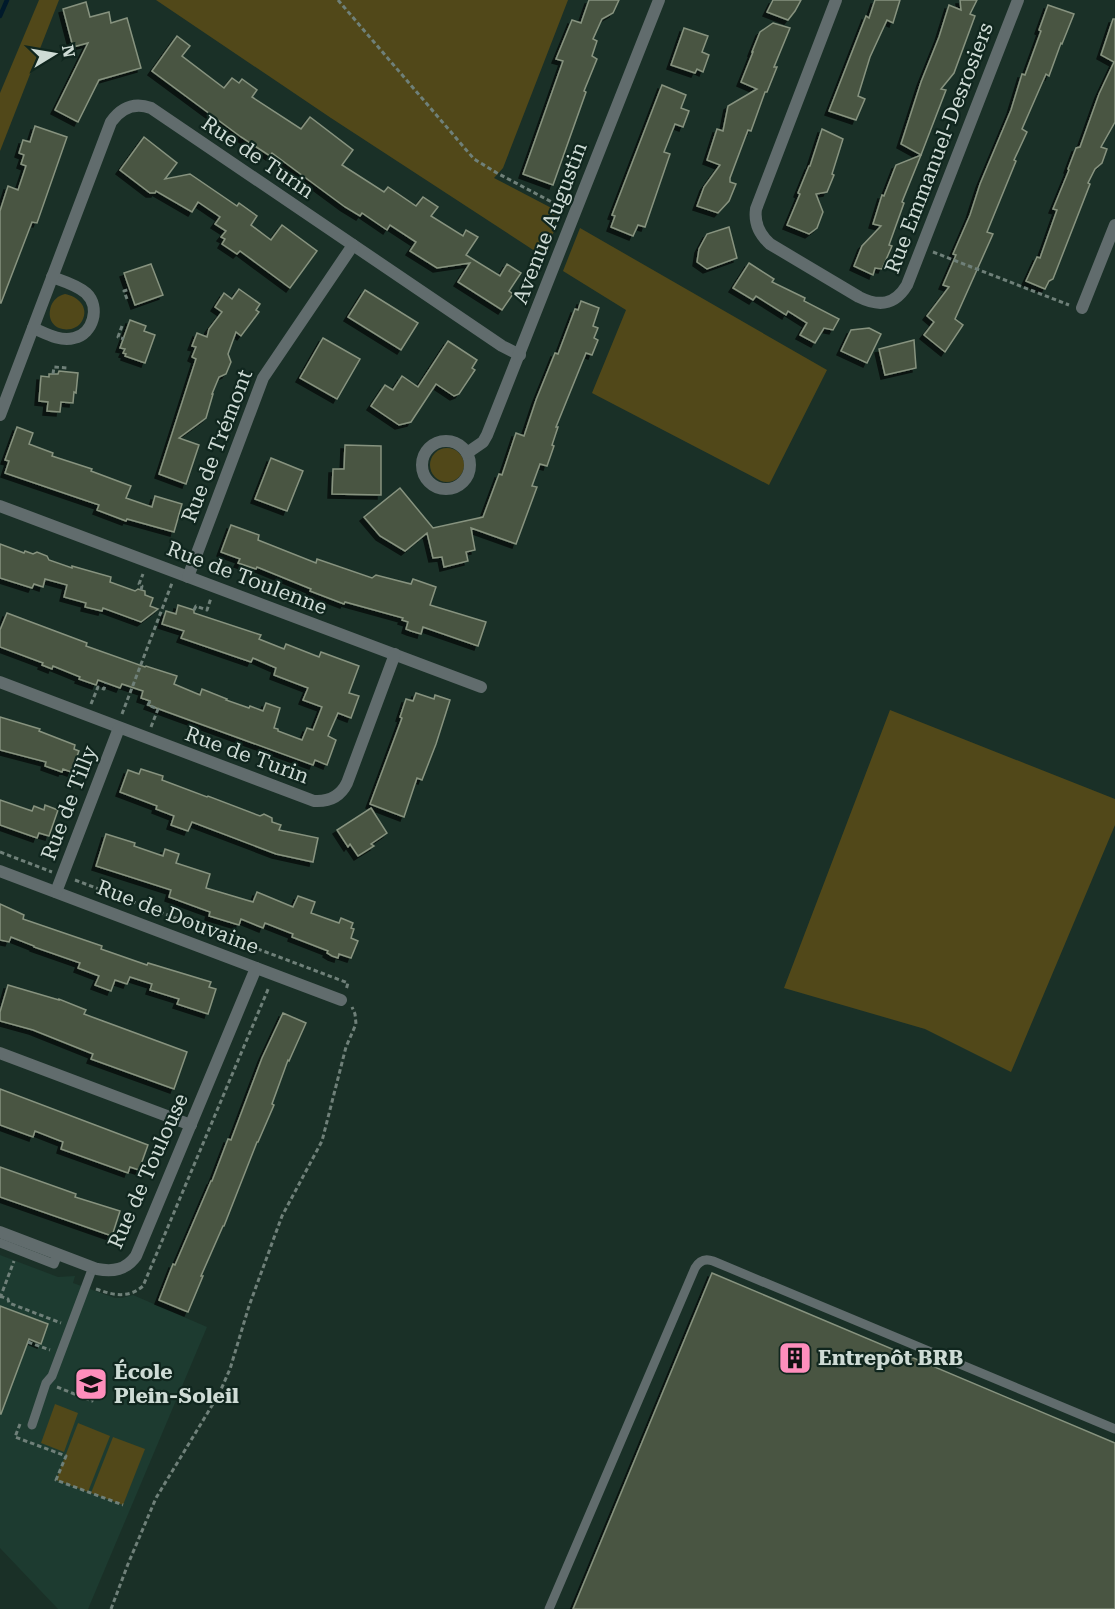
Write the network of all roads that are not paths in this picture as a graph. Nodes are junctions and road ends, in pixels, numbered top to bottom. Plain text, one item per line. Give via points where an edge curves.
1 (659, 0) edge
2 (836, 0) edge
3 (1018, 0) edge
4 (1115, 225) edge
5 (353, 245) junction
6 (52, 277) junction
7 (1076, 307) road end
8 (33, 328) junction
9 (520, 355) junction
10 (0, 415) edge
11 (467, 453) junction
12 (0, 506) edge
13 (188, 577) junction
14 (395, 654) junction
15 (0, 682) edge
16 (481, 687) dead end
17 (120, 722) junction
18 (0, 871) edge
19 (56, 892) junction
20 (256, 968) junction
21 (344, 995) road end
22 (0, 1053) edge
23 (197, 1127) junction
24 (0, 1232) edge
25 (0, 1243) edge
26 (58, 1254) junction
27 (93, 1267) junction
28 (32, 1425) dead end
29 (1115, 1429) edge
30 (549, 1609) edge

1 - 9 street, Avenue Augustin
2 - 3 street, Rue Emmanuel-Desrosiers via 755,216 760,232 770,244 859,297 879,304 896,298 907,285
4 - 7 street
5 - 6 street, Rue de Turin via 151,108 129,106 111,122
5 - 9 street, Rue de Turin
5 - 13 street, Rue de Trémont via 263,378
6 - 8 street, Rue de Turin
6 - 8 street via 87,294 92,301 92,324 73,339
8 - 10 street, Rue de Turin
9 - 11 street, Avenue Augustin via 487,435
11 - 11 street via 455,442 431,446 423,460 425,476 437,487 459,485 469,474
12 - 13 street, Rue de Toulenne
13 - 14 street, Rue de Toulenne
14 - 16 street, Rue de Toulenne
14 - 17 street, Rue de Turin via 347,783 340,794 327,801 314,801 146,738
15 - 17 street, Rue de Turin via 87,715
17 - 19 street, Rue de Tilly
18 - 19 street, Rue de Douvaine
19 - 20 street, Rue de Douvaine
20 - 21 street, Rue de Douvaine
20 - 23 street, Rue de Toulouse
22 - 23 street
23 - 27 street, Rue de Toulouse via 136,1256 119,1269
24 - 26 street, Rue de Toulouse
25 - 26 lane via 54,1264
26 - 27 street, Rue de Toulouse
27 - 28 lane
29 - 30 lane via 704,1260 695,1268

